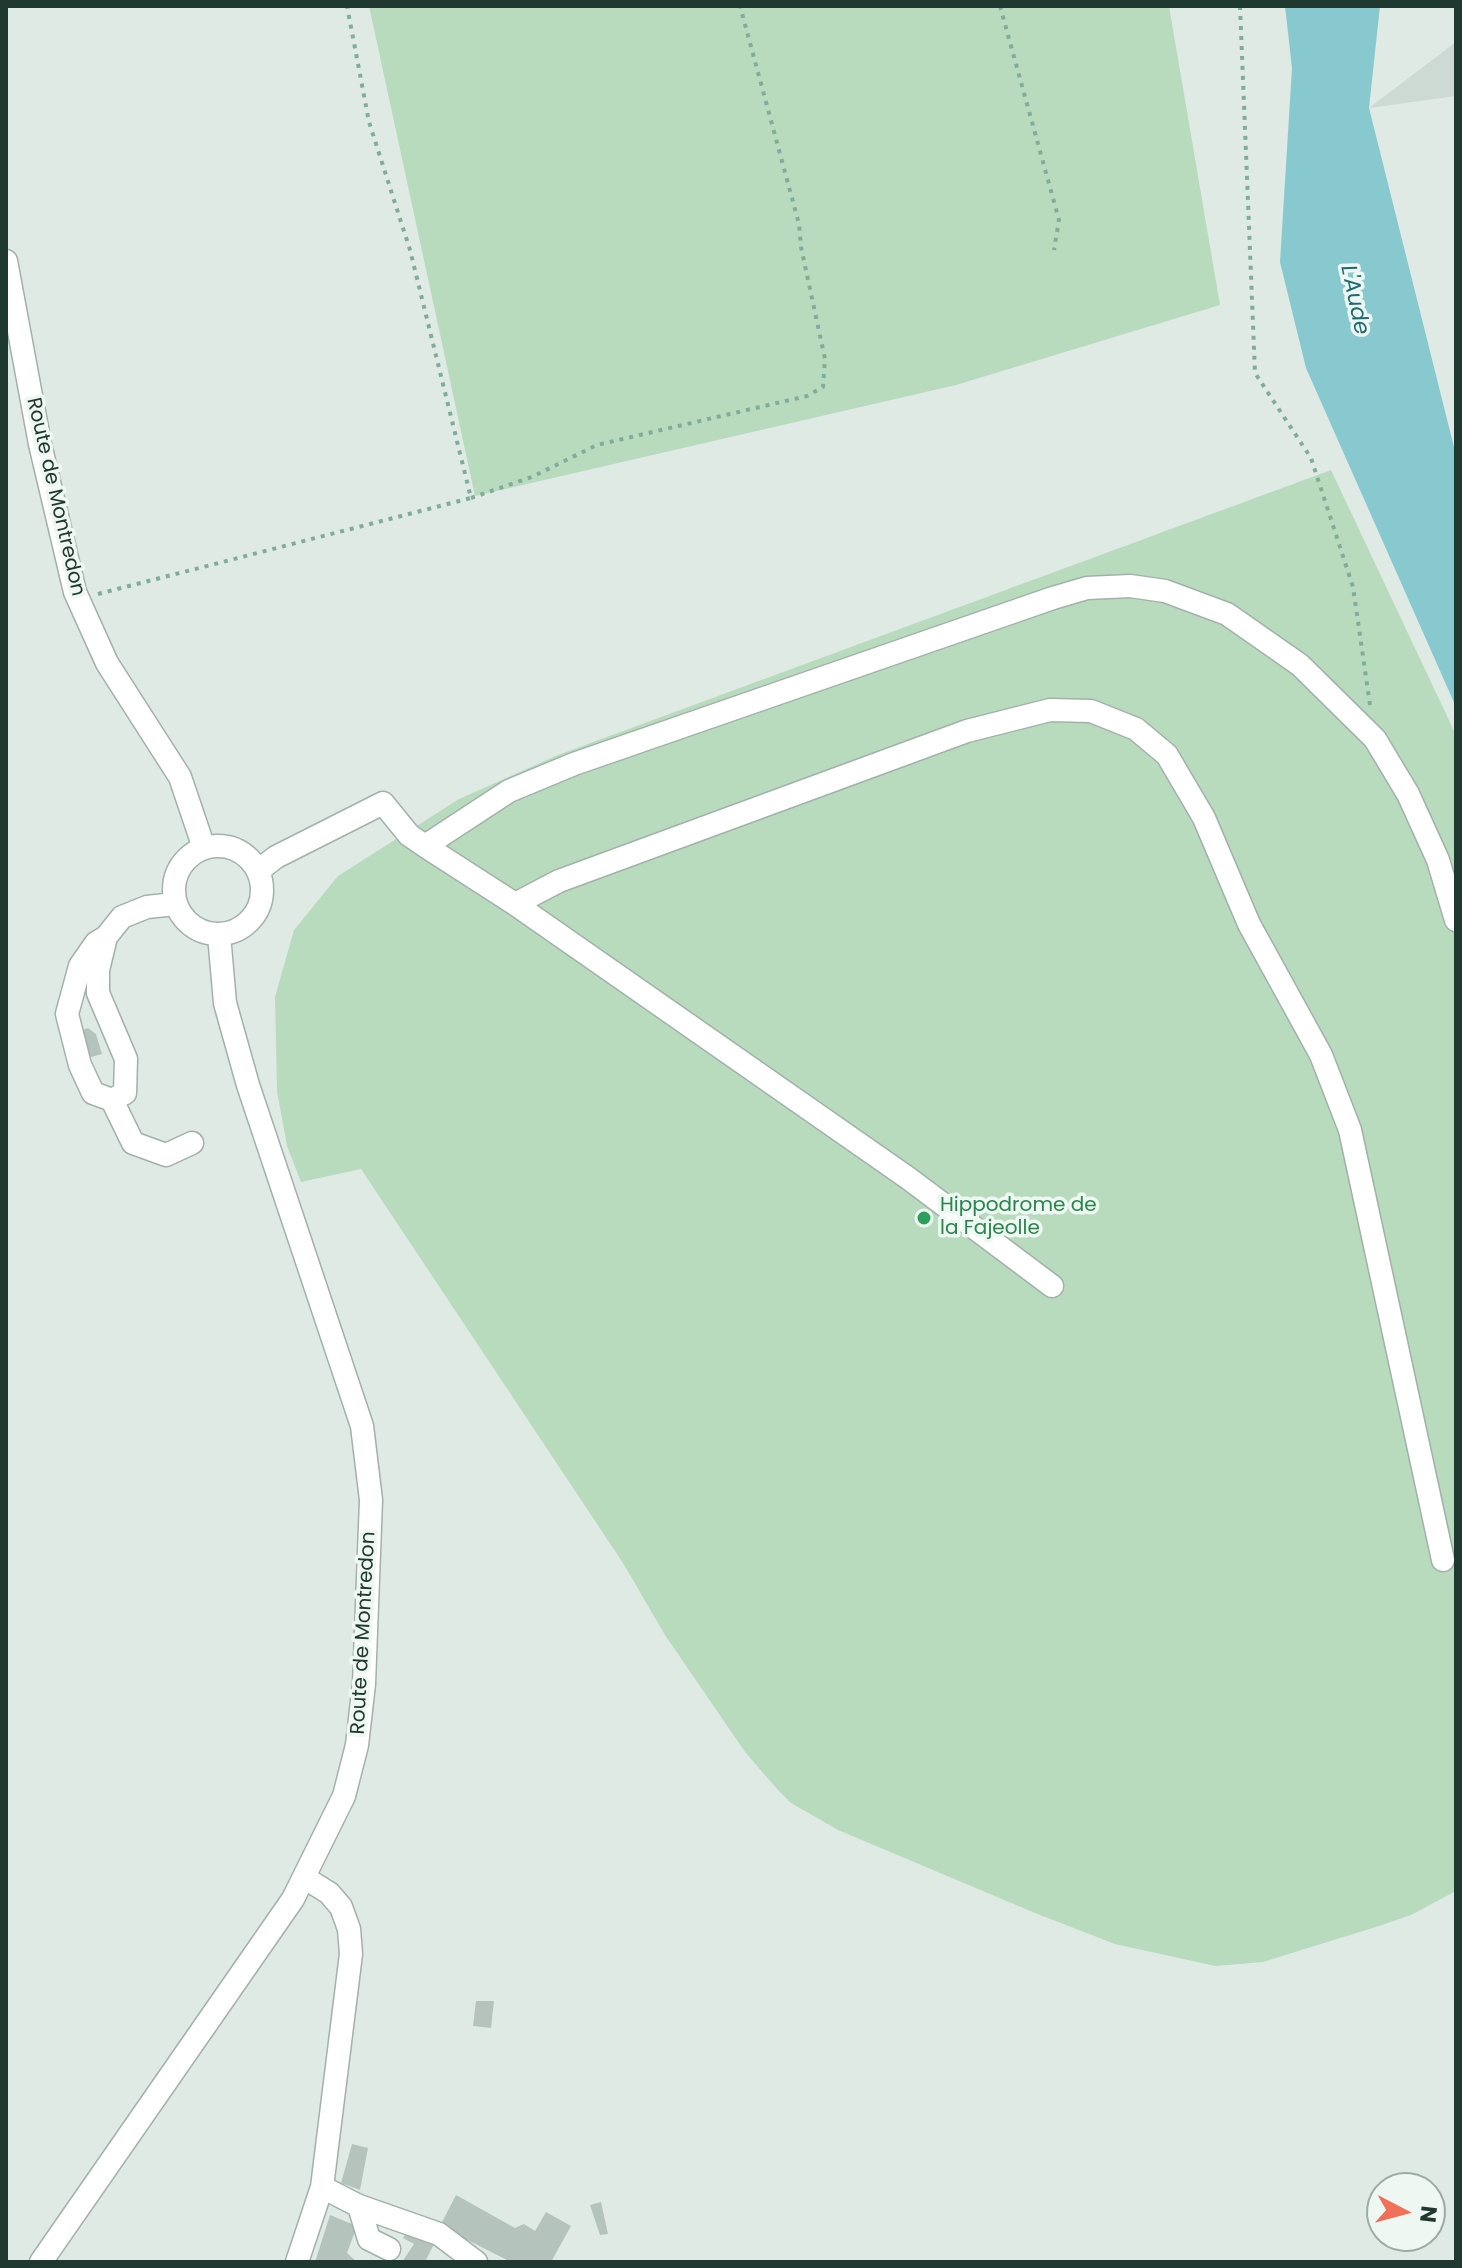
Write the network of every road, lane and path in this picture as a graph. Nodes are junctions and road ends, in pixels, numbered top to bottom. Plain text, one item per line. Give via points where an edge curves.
1 (347, 6) edge
2 (740, 6) edge
3 (1000, 6) edge
4 (1240, 6) edge
5 (1054, 250) dead end
6 (6, 261) edge
7 (471, 498) junction
8 (77, 598) junction
9 (1375, 739) junction
10 (425, 846) junction
11 (204, 848) junction
12 (258, 871) junction
13 (175, 904) junction
14 (515, 904) junction
15 (1456, 920) edge
16 (219, 935) junction
17 (106, 937) junction
18 (112, 1100) junction
19 (192, 1143) dead end
20 (1052, 1286) dead end
21 (1443, 1560) dead end
22 (305, 1878) junction
23 (322, 2187) junction
24 (359, 2206) junction
25 (389, 2249) dead end
26 (41, 2262) edge
27 (297, 2262) edge
28 (476, 2262) edge

1 - 7 path via 369,122 410,250
2 - 7 path via 799,224 825,359 823,387 807,396 597,445 532,477
3 - 5 path via 1059,220
4 - 9 path via 1255,373 1311,458 1353,587
6 - 8 street, Route de Montredon via 40,444
7 - 8 path
8 - 11 street, Route de Montredon via 107,663 180,777
9 - 10 street via 1300,665 1227,614 1165,591 1087,588 574,764 509,791
9 - 15 street via 1438,860
10 - 12 street via 383,803
10 - 14 street
11 - 12 street via 236,848
11 - 13 street via 180,865 173,887
12 - 16 street via 262,891 256,912 247,924
13 - 16 street via 184,920 204,933
13 - 17 street via 122,917
14 - 20 street via 908,1178
14 - 21 street via 559,881 967,731 1050,710 1091,711 1136,729 1167,755 1204,818 1249,924 1321,1055 1350,1130
16 - 22 street, Route de Montredon via 225,1003 362,1426 371,1500 357,1745 344,1796
17 - 18 street via 98,993 126,1059 125,1093
17 - 18 street via 80,966 67,1014 93,1093
18 - 19 street via 133,1143 166,1155
22 - 23 street via 341,1907 351,1954
22 - 26 street, Route de Montredon
23 - 24 street
23 - 27 street
24 - 25 street via 369,2239
24 - 28 street via 439,2234

